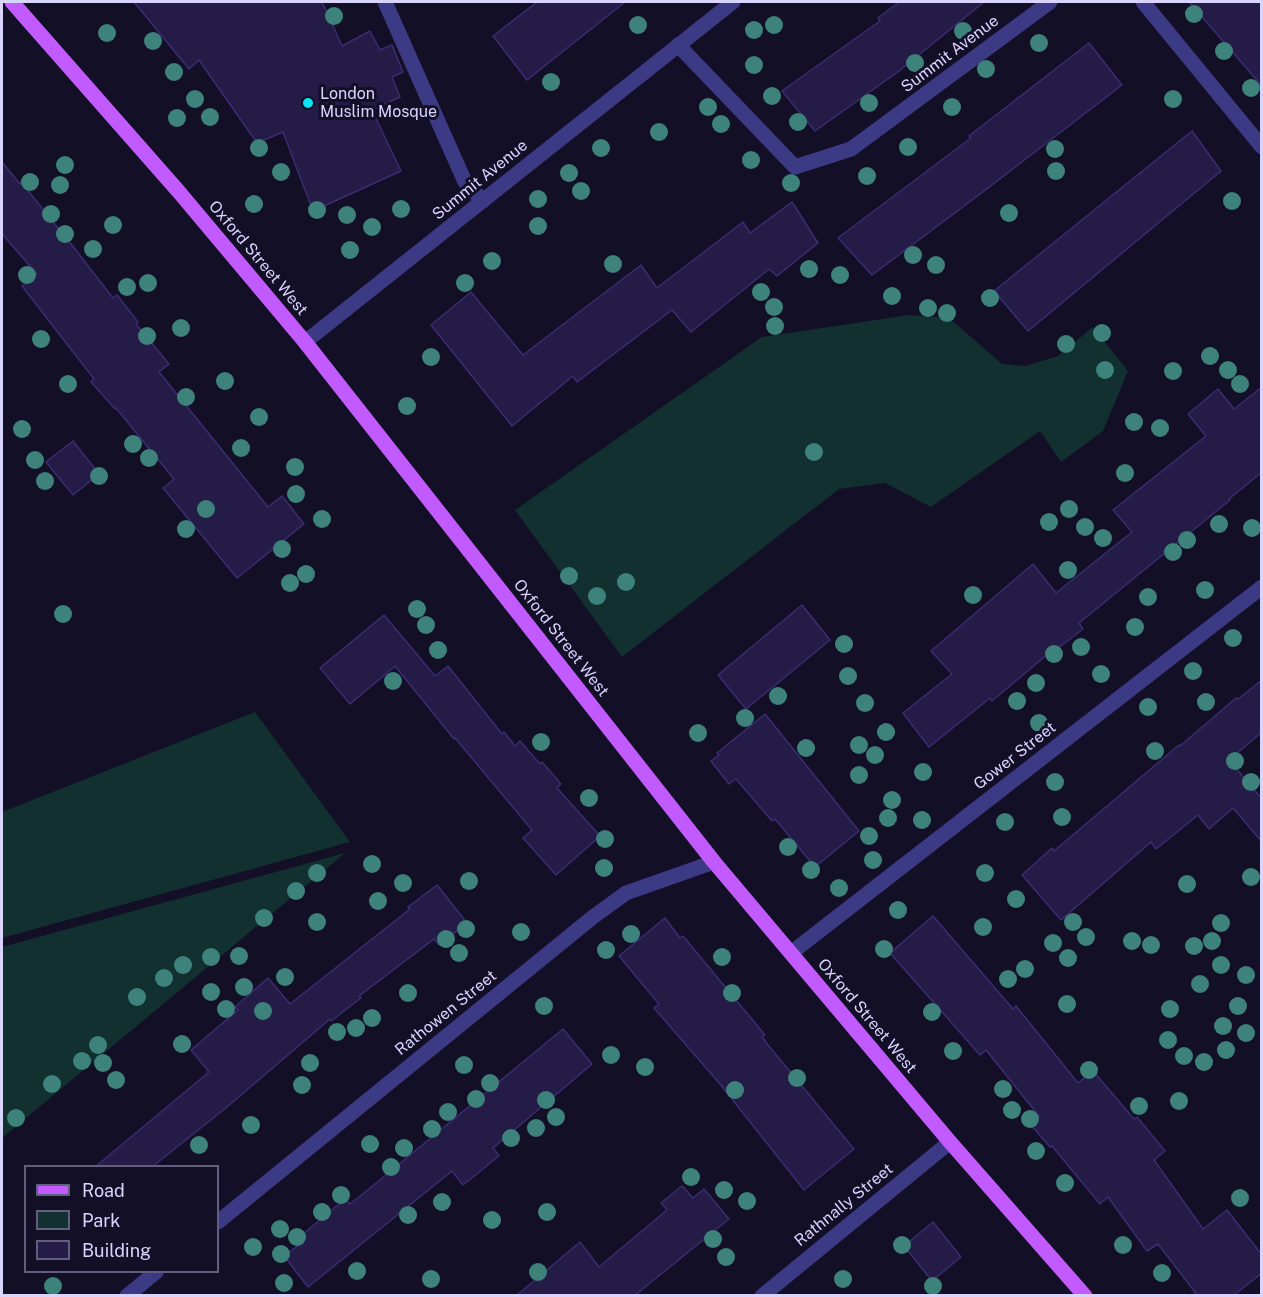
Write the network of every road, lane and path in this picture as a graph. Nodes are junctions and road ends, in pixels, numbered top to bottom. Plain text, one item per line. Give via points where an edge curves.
1 (12, 2) edge
2 (385, 2) edge
3 (733, 2) edge
4 (1050, 2) edge
5 (1143, 2) edge
6 (678, 45) junction
7 (1262, 147) edge
8 (483, 201) junction
9 (304, 342) junction
10 (1262, 587) edge
11 (714, 862) junction
12 (791, 953) junction
13 (950, 1142) junction
14 (219, 1221) edge
15 (155, 1273) edge
16 (127, 1296) edge
17 (762, 1296) edge
18 (1085, 1296) edge

1 - 9 main road, Oxford Street West
2 - 8 street via 465,182
3 - 6 street, Summit Avenue
4 - 6 street, Summit Avenue via 851,149 795,167
5 - 7 street
6 - 8 street, Summit Avenue
8 - 9 street, Summit Avenue
9 - 11 main road, Oxford Street West
10 - 12 street, Gower Street
11 - 12 main road, Oxford Street West
11 - 14 street, Rathowen Street via 618,899
12 - 13 main road, Oxford Street West
13 - 17 street, Rathnally Street
13 - 18 main road, Oxford Street West
15 - 16 street

